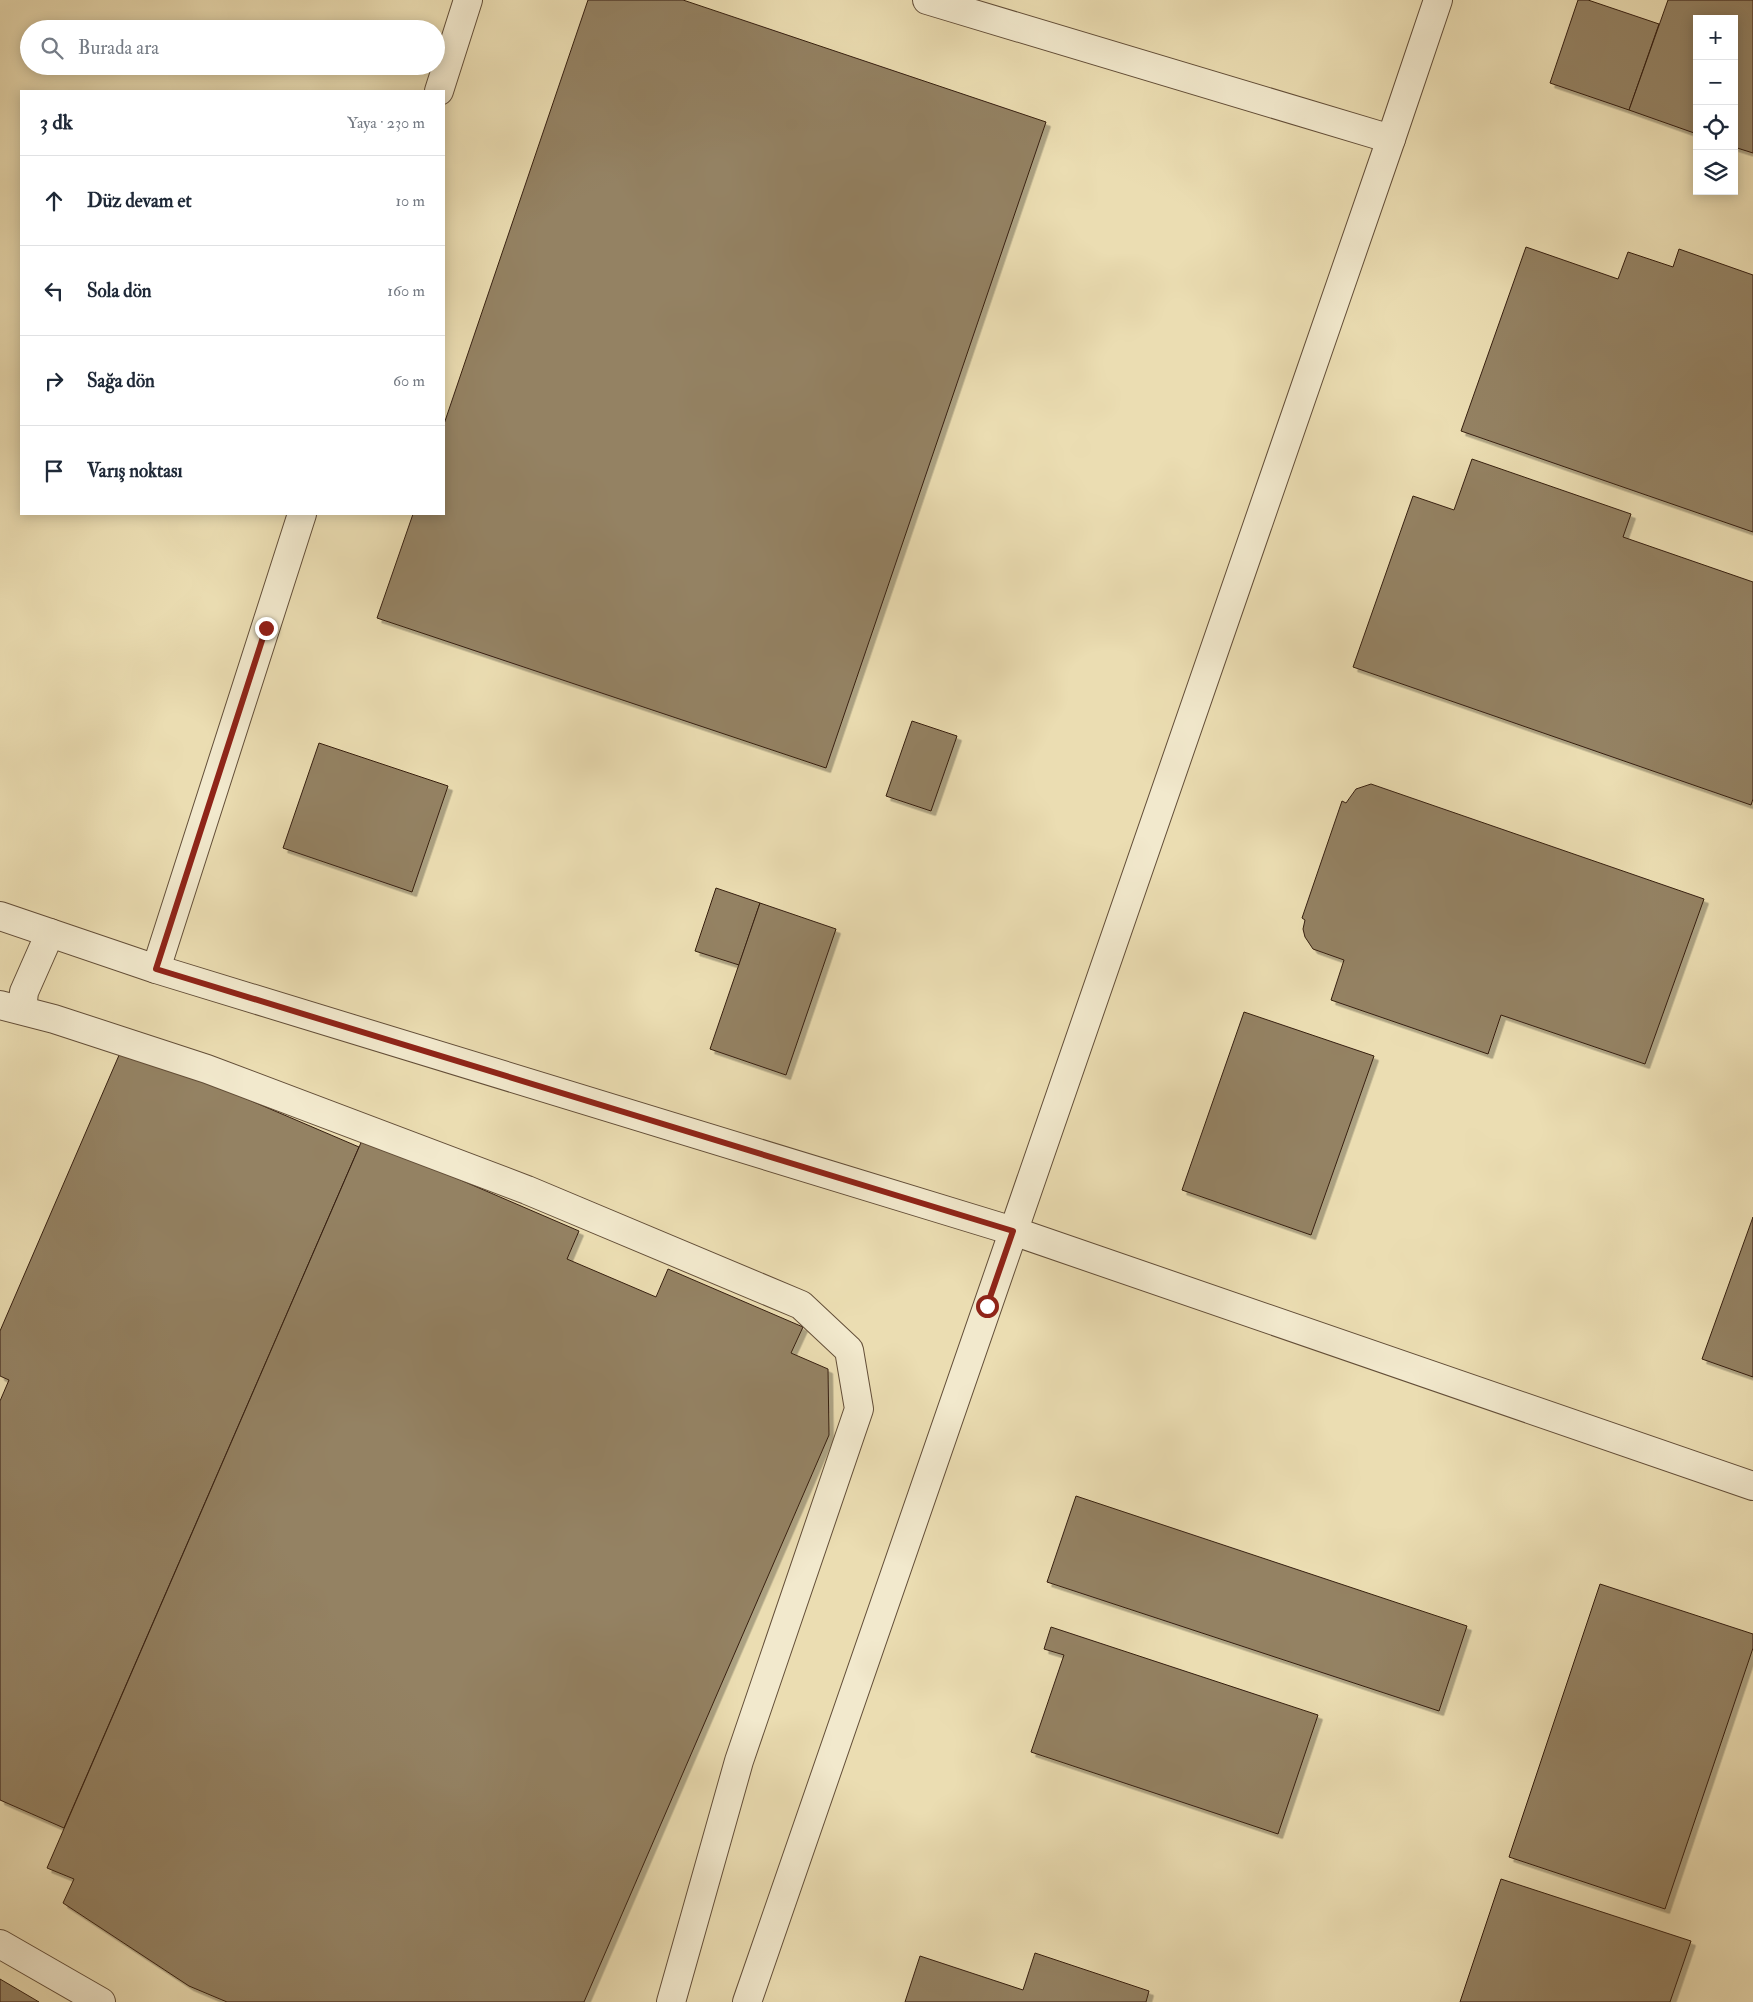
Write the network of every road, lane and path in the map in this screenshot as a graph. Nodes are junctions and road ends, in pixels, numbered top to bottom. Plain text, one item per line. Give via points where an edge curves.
1 (468, 0) edge
2 (928, 0) edge
3 (1438, 0) edge
4 (445, 72) edge
5 (444, 75) edge
6 (439, 90) edge
7 (1391, 139) junction
8 (302, 515) edge
9 (0, 916) edge
10 (50, 933) junction
11 (156, 969) junction
12 (11, 1008) edge
13 (1013, 1231) junction
14 (1753, 1486) edge
15 (0, 1944) edge
16 (101, 2002) edge
17 (671, 2002) edge
18 (747, 2002) edge

1 - 4 street
2 - 7 street
3 - 7 street
5 - 6 street
7 - 13 street
8 - 11 street
9 - 10 street
10 - 11 street
10 - 12 street via 24,992
11 - 13 street
12 - 17 street via 207,1069 527,1190 801,1305 848,1350 859,1409 739,1761
13 - 14 street
13 - 18 street
15 - 16 street

